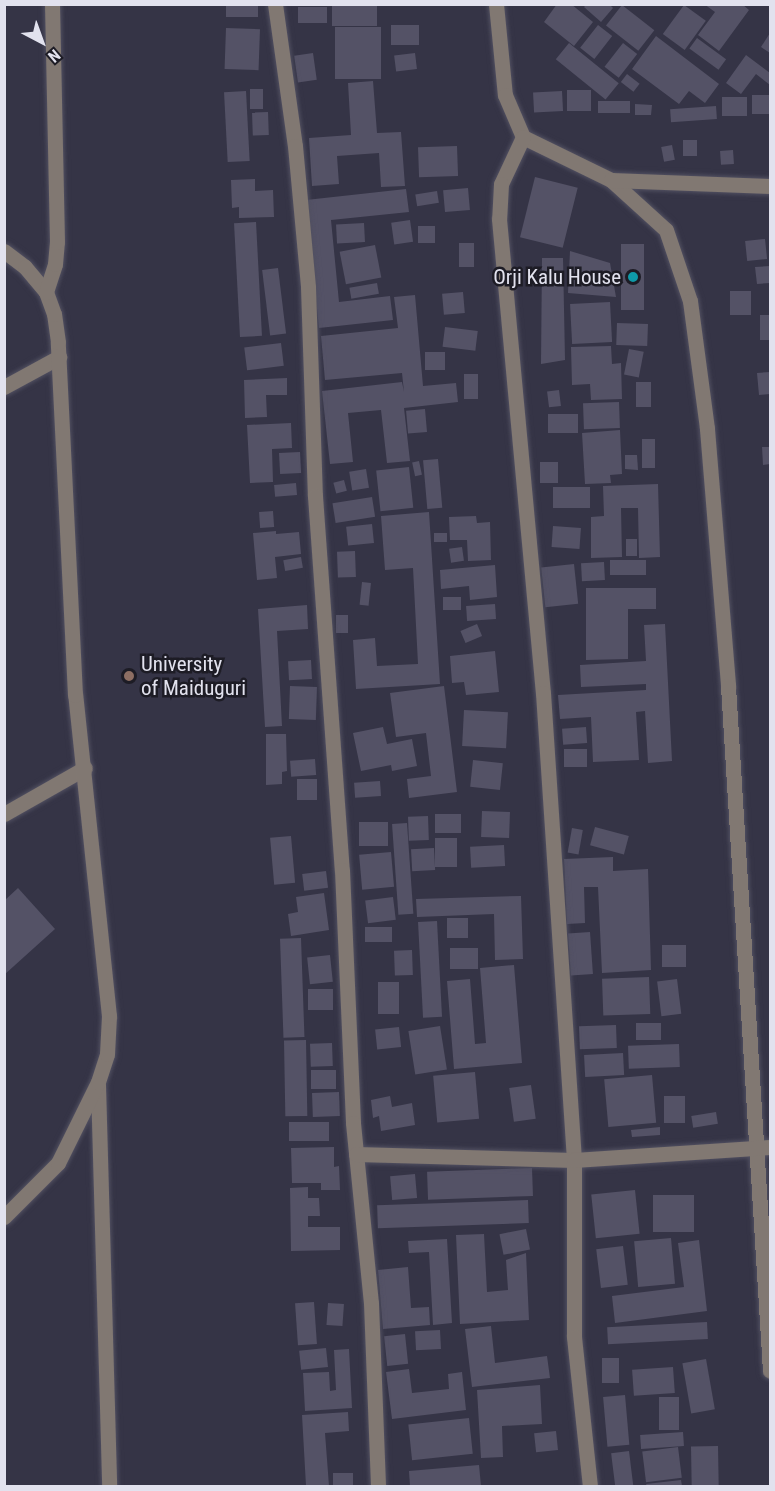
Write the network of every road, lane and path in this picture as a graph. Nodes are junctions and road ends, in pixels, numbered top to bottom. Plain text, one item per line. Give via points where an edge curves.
1 (52, 4) edge
2 (275, 4) edge
3 (496, 4) edge
4 (523, 138) junction
5 (611, 180) junction
6 (771, 186) edge
7 (4, 251) edge
8 (46, 292) junction
9 (58, 357) junction
10 (4, 387) edge
11 (85, 768) junction
12 (4, 814) edge
13 (98, 1082) junction
14 (764, 1148) edge
15 (356, 1154) junction
16 (574, 1160) junction
17 (4, 1217) edge
18 (771, 1371) edge
19 (109, 1486) edge
20 (378, 1486) edge
21 (590, 1486) edge

1 - 8 street via 57,243
2 - 15 street via 295,146 308,286 315,496 342,870
3 - 4 street via 505,95
4 - 5 street
4 - 16 street via 501,184 499,219 543,693
5 - 6 street
5 - 14 street via 666,230 690,301 707,429
7 - 8 street via 25,267
8 - 9 street via 54,314
9 - 10 street
9 - 11 street via 75,695
11 - 12 street
11 - 13 street via 109,1016 107,1054
13 - 17 street via 58,1163
13 - 19 street
14 - 16 street
14 - 18 street
15 - 16 street
15 - 20 street via 371,1303
16 - 21 street via 574,1337

